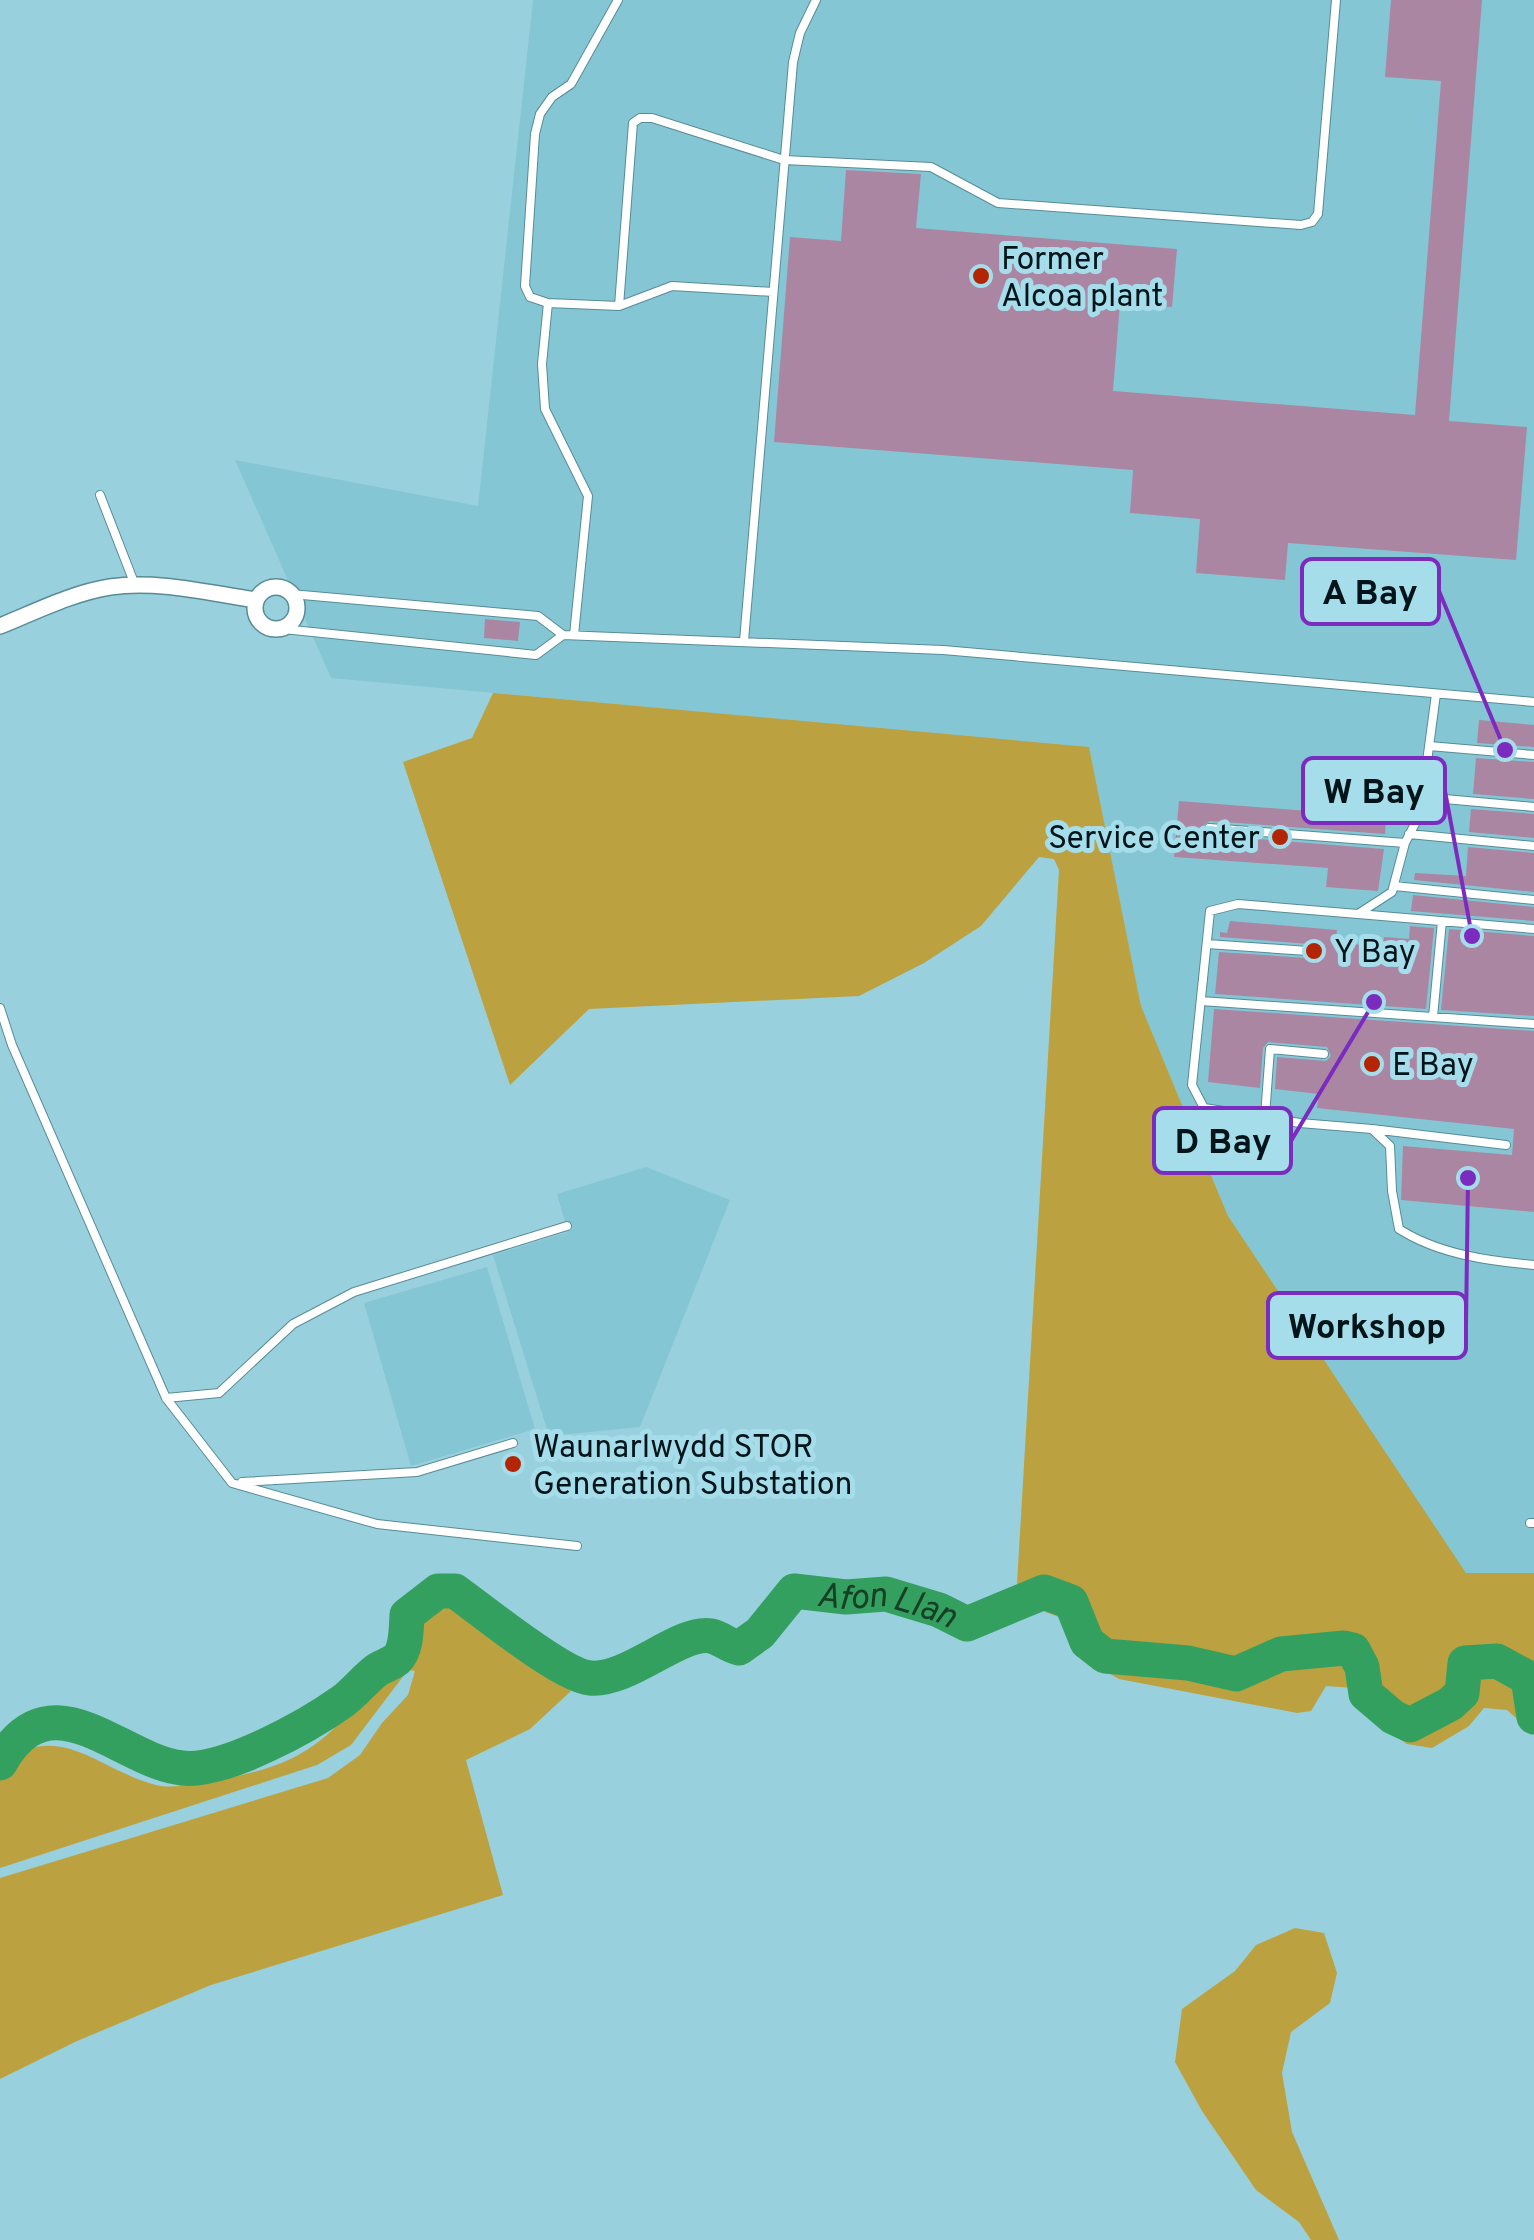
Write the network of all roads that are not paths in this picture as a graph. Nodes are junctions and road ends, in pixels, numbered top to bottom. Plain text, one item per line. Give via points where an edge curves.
1 (618, 0) edge
2 (816, 0) edge
3 (1336, 0) edge
4 (784, 160) junction
5 (773, 292) junction
6 (548, 303) junction
7 (619, 306) junction
8 (100, 495) dead end
9 (134, 585) junction
10 (292, 594) junction
11 (256, 600) junction
12 (0, 626) edge
13 (283, 629) junction
14 (563, 635) junction
15 (574, 635) junction
16 (744, 641) junction
17 (1436, 694) junction
18 (1534, 702) edge
19 (1429, 746) junction
20 (1534, 756) edge
21 (1422, 797) junction
22 (1534, 808) edge
23 (1209, 828) dead end
24 (1407, 838) junction
25 (1534, 846) edge
26 (1394, 886) junction
27 (1534, 900) edge
28 (1358, 914) junction
29 (1442, 921) junction
30 (1534, 930) edge
31 (1206, 944) junction
32 (1308, 951) dead end
33 (1201, 1001) junction
34 (0, 1008) edge
35 (1433, 1017) junction
36 (1534, 1024) edge
37 (1324, 1054) dead end
38 (1265, 1116) junction
39 (1372, 1129) junction
40 (1506, 1145) dead end
41 (567, 1226) dead end
42 (1534, 1265) edge
43 (166, 1398) junction
44 (512, 1442) dead end
45 (232, 1483) junction
46 (577, 1546) dead end

1 - 6 lane via 571,84 540,114 535,134 525,286 530,297
2 - 4 lane via 793,62
3 - 4 lane via 1318,214 1301,226 998,203 931,167
4 - 5 lane
4 - 7 lane via 652,118 633,123
5 - 7 lane via 672,286
5 - 16 lane
6 - 7 lane
6 - 15 lane via 545,409 588,496
8 - 9 lane
9 - 11 street
9 - 12 street via 83,593
10 - 11 street via 274,587
10 - 13 street via 296,616
10 - 14 lane via 538,616
11 - 13 street via 260,622
13 - 14 lane via 536,655
14 - 15 lane
15 - 16 lane
16 - 17 lane via 943,650
17 - 18 lane
17 - 19 lane
19 - 20 lane
19 - 21 lane
21 - 22 lane
21 - 24 lane
23 - 24 lane
24 - 25 lane
24 - 26 lane
26 - 27 lane
26 - 28 lane
28 - 29 lane
28 - 31 lane via 1238,904 1210,911
29 - 30 lane
29 - 35 lane
31 - 32 lane
31 - 33 lane
33 - 35 lane
33 - 38 lane via 1192,1085 1204,1108
34 - 43 lane
35 - 36 lane
37 - 38 lane via 1270,1049
38 - 39 lane
39 - 40 lane
39 - 42 lane via 1390,1146 1399,1229 1425,1245
41 - 43 lane via 354,1292 293,1324 219,1393
43 - 45 lane
44 - 45 lane via 418,1472
45 - 46 lane via 377,1524

